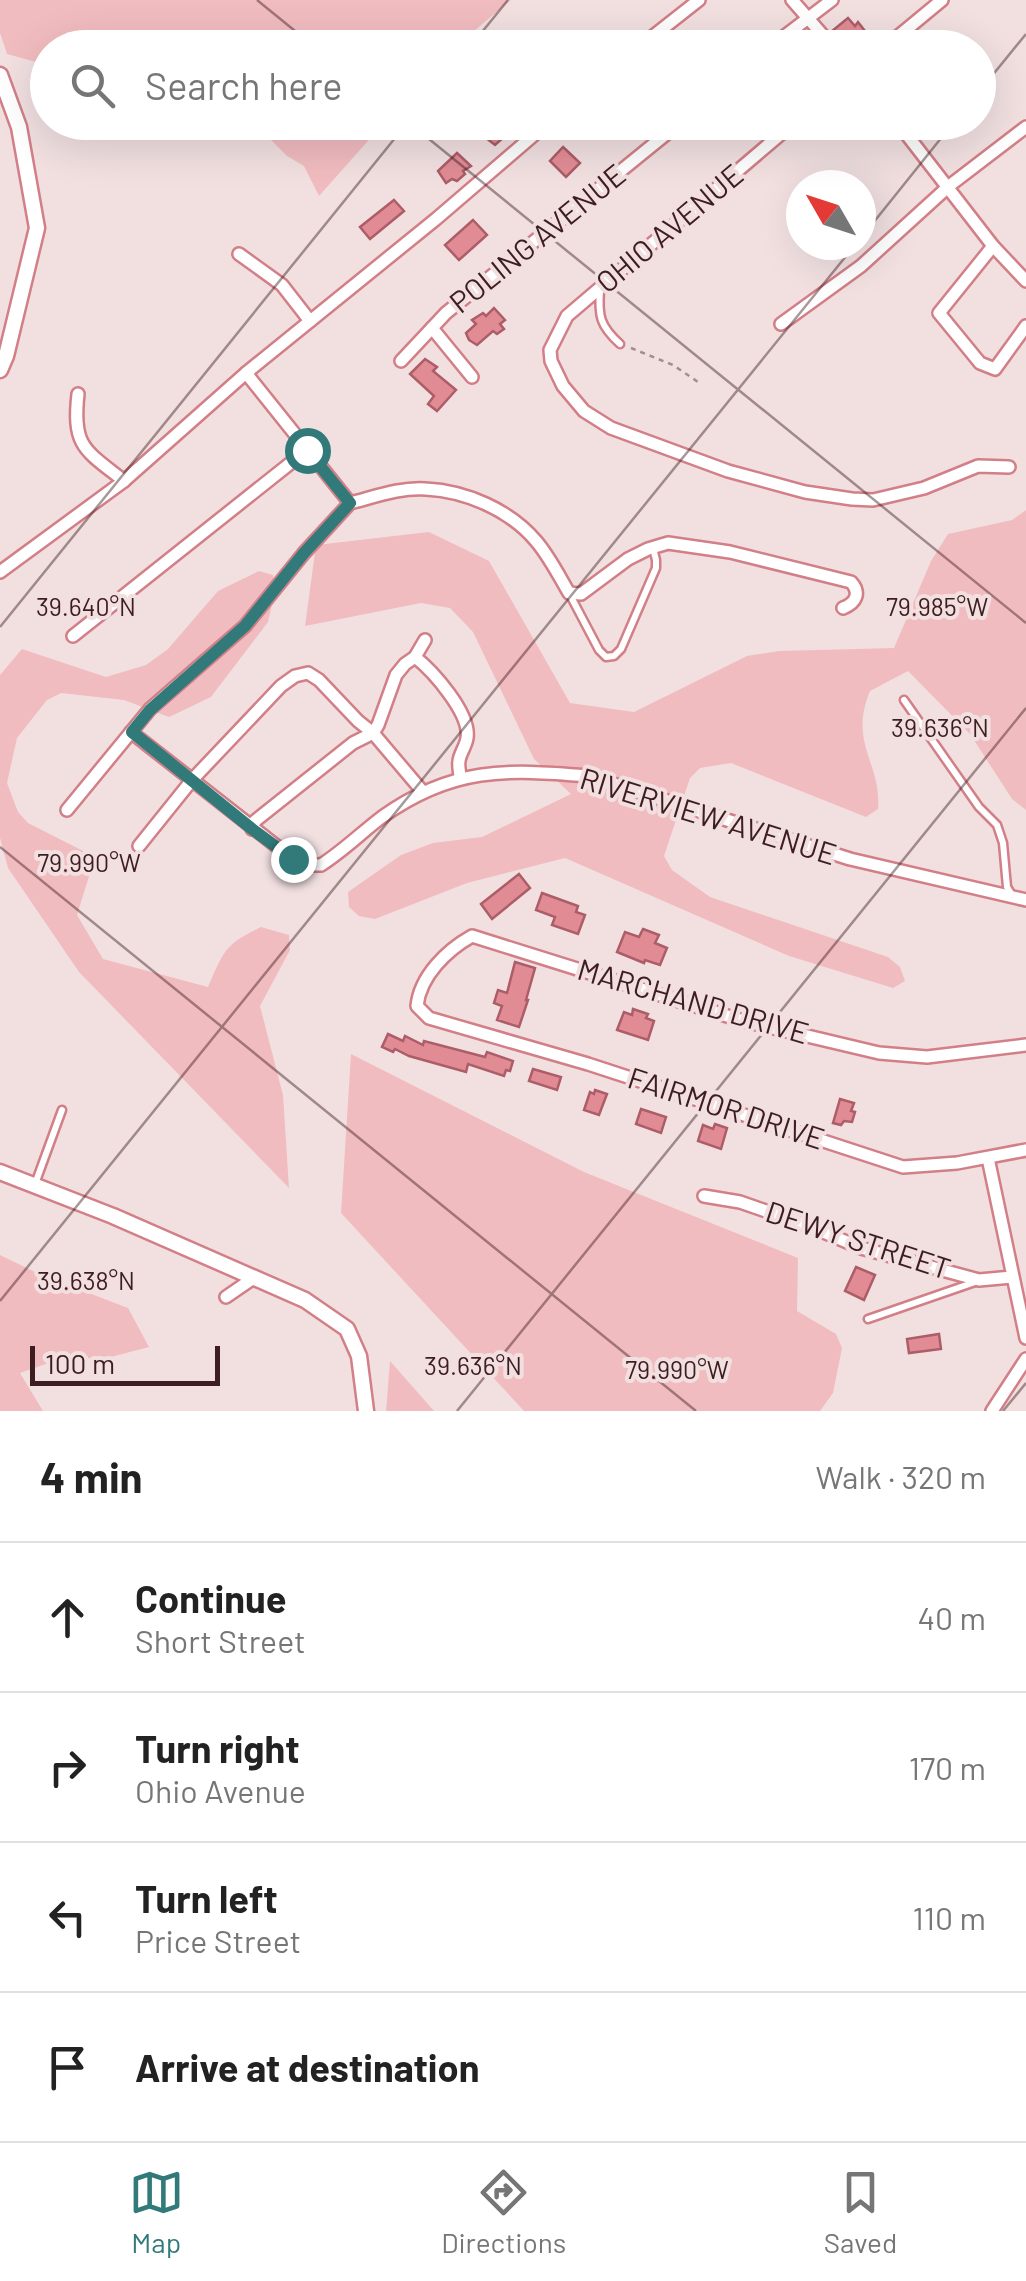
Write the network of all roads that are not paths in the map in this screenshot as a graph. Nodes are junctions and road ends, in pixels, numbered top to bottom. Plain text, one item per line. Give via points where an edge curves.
1 (699, 0) edge
2 (792, 0) edge
3 (832, 0) edge
4 (942, 0) edge
5 (808, 19) junction
6 (661, 30) edge
7 (794, 30) edge
8 (818, 30) edge
9 (906, 30) edge
10 (0, 75) edge
11 (1026, 127) edge
12 (528, 140) edge
13 (659, 140) edge
14 (774, 140) edge
15 (911, 140) edge
16 (948, 186) junction
17 (993, 246) junction
18 (238, 254) dead end
19 (1026, 280) edge
20 (600, 288) junction
21 (310, 321) junction
22 (781, 324) dead end
23 (1026, 326) edge
24 (432, 328) junction
25 (620, 344) road end
26 (401, 361) dead end
27 (0, 370) edge
28 (246, 373) junction
29 (472, 377) dead end
30 (78, 394) dead end
31 (307, 450) junction
32 (1009, 467) dead end
33 (124, 481) junction
34 (350, 503) junction
35 (652, 548) junction
36 (0, 572) edge
37 (569, 594) junction
38 (843, 608) dead end
39 (73, 636) dead end
40 (425, 640) dead end
41 (415, 657) junction
42 (904, 700) dead end
43 (132, 732) junction
44 (373, 733) junction
45 (460, 778) junction
46 (192, 780) junction
47 (423, 792) junction
48 (68, 810) dead end
49 (252, 829) junction
50 (139, 846) dead end
51 (1012, 896) junction
52 (1026, 900) edge
53 (429, 1018) joint
54 (1026, 1044) edge
55 (62, 1110) dead end
56 (1026, 1150) edge
57 (988, 1158) junction
58 (0, 1172) edge
59 (35, 1186) junction
60 (704, 1196) dead end
61 (256, 1277) junction
62 (1012, 1277) junction
63 (979, 1280) junction
64 (226, 1297) dead end
65 (868, 1319) dead end
66 (1026, 1338) edge
67 (1026, 1359) edge
68 (366, 1411) edge
69 (992, 1411) edge

1 - 6 street
2 - 5 street
3 - 5 street
4 - 9 street
5 - 7 street
5 - 8 street
10 - 27 street via 19,126 37,228
11 - 16 street
12 - 21 street
13 - 24 street, POLING AVENUE
14 - 20 street, OHIO AVENUE
15 - 16 street
16 - 17 street
16 - 22 street via 861,266
17 - 19 street
17 - 23 street via 939,313 980,363 995,369
18 - 21 street via 282,284
20 - 25 lane via 605,331
20 - 32 street, OHIO AVENUE via 568,316 550,350 563,386 584,412 612,428 758,480 873,500 978,466
21 - 28 street
24 - 26 street, POLING AVENUE
24 - 29 street
28 - 31 street
28 - 33 street
30 - 33 street via 79,438
31 - 34 street
31 - 39 street
33 - 36 street
34 - 37 street via 424,488 482,502 537,542
34 - 43 street via 245,626
35 - 37 street via 592,588
35 - 37 lane via 656,568 614,656 599,650
35 - 38 street via 668,543 730,552 851,582 858,594
40 - 41 street
41 - 44 street via 396,674
41 - 45 street via 429,667 467,728
42 - 51 lane via 997,825
43 - 46 street
43 - 48 street
44 - 46 street via 319,680 295,676
44 - 47 street
44 - 49 street
45 - 47 street, RIVERVIEW AVENUE
45 - 51 street, RIVERVIEW AVENUE via 522,772 588,776 850,859
46 - 49 street
46 - 50 street
47 - 49 street, RIVERVIEW AVENUE via 321,864 293,859
51 - 52 street, RIVERVIEW AVENUE
53 - 54 street, MARCHAND DRIVE via 417,1006 419,992 454,946 472,936 740,1020 879,1053 927,1056
53 - 57 street, FAIRMOR DRIVE via 903,1166
55 - 59 lane
56 - 57 street, FAIRMOR DRIVE
57 - 62 street
58 - 59 street
59 - 61 street
60 - 63 street, DEWY STREET
61 - 64 street
61 - 68 street via 347,1329 359,1356
62 - 63 street, DEWY STREET
62 - 66 street
63 - 65 lane
67 - 69 street

